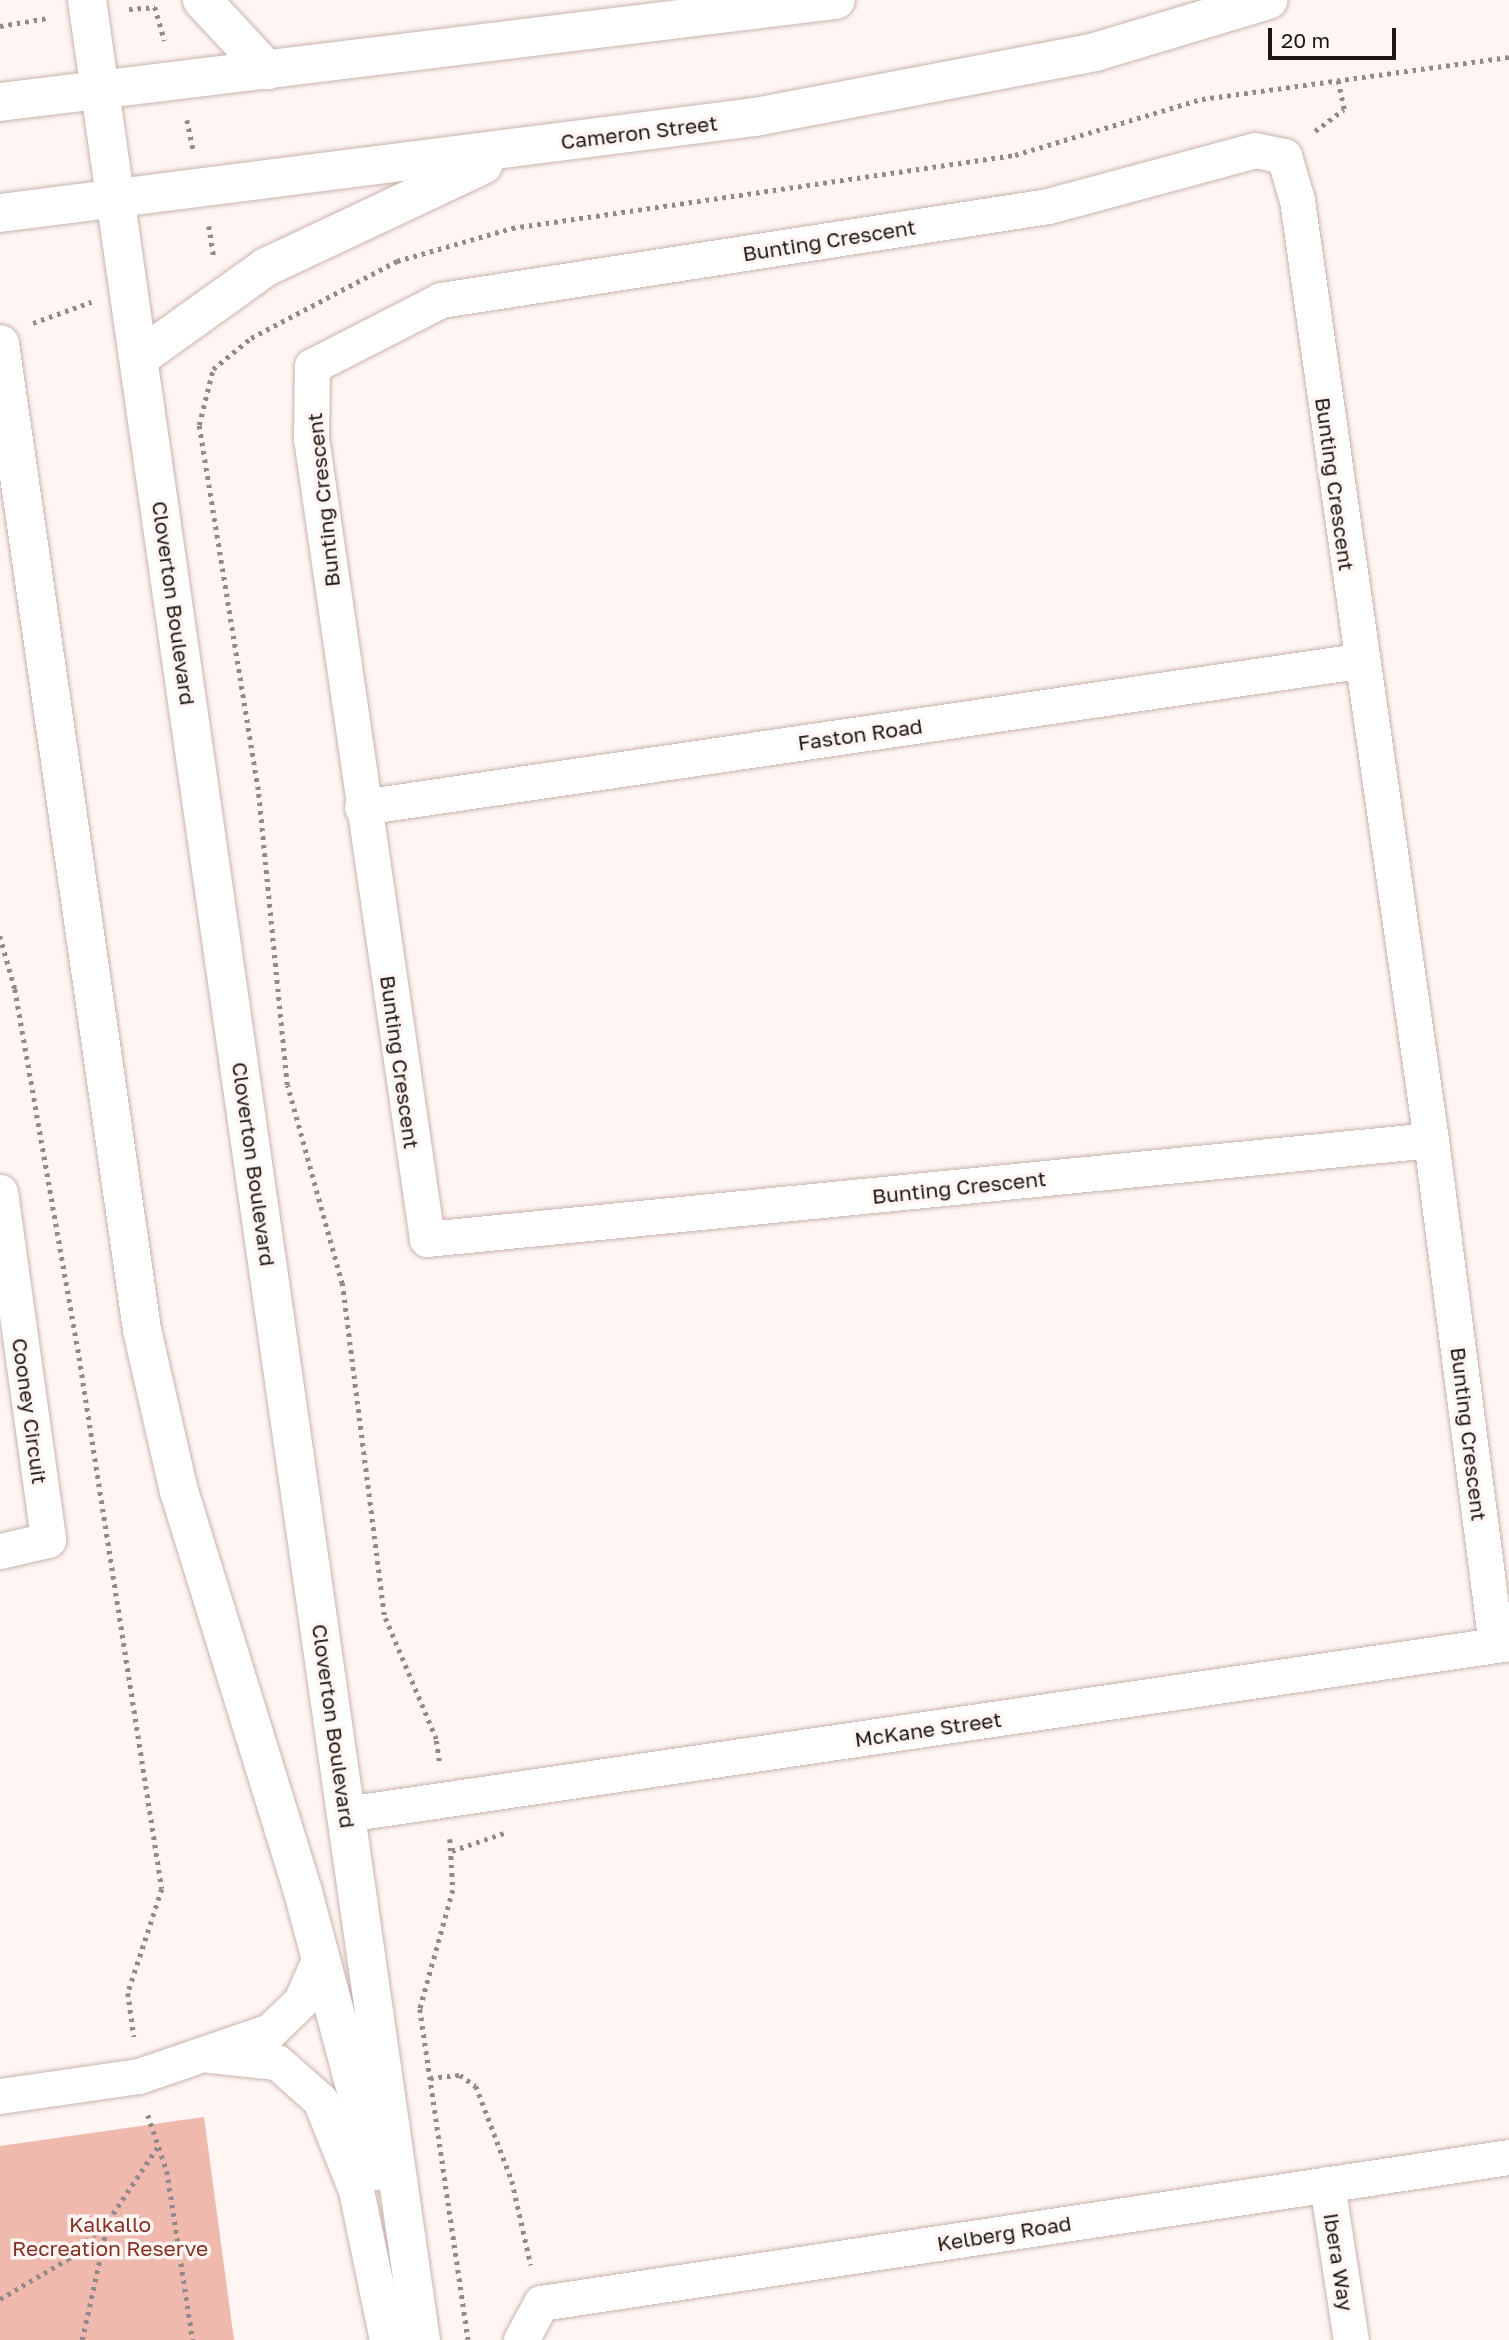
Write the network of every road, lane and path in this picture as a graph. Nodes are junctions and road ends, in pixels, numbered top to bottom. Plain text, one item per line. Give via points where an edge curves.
1 (87, 0) edge
2 (202, 0) edge
3 (836, 0) edge
4 (1268, 0) edge
5 (1509, 57) edge
6 (267, 70) junction
7 (1338, 80) junction
8 (100, 90) junction
9 (0, 102) edge
10 (527, 146) junction
11 (1284, 156) junction
12 (114, 198) junction
13 (0, 213) edge
14 (0, 344) edge
15 (139, 358) junction
16 (0, 499) edge
17 (33, 583) junction
18 (1358, 662) junction
19 (362, 807) junction
20 (0, 936) edge
21 (1431, 1140) junction
22 (0, 1192) edge
23 (0, 1551) edge
24 (1503, 1644) edge
25 (443, 1800) junction
26 (346, 1814) junction
27 (319, 1960) junction
28 (210, 2055) junction
29 (139, 2076) junction
30 (430, 2078) junction
31 (0, 2096) edge
32 (158, 2146) junction
33 (1509, 2157) edge
34 (1327, 2184) junction
35 (108, 2221) junction
36 (0, 2299) edge
37 (541, 2303) junction
38 (409, 2336) edge
39 (82, 2340) edge
40 (193, 2340) edge
41 (468, 2340) edge
42 (521, 2340) edge
43 (1351, 2340) edge

1 - 8 street, Cloverton Boulevard
2 - 6 street
3 - 6 street
4 - 10 street, Cameron Street via 1095,52 755,117
5 - 7 path
6 - 8 street
7 - 11 path via 1344,109
7 - 25 path via 1202,99 1015,155 512,228 397,261 251,338 213,369 199,425 258,790 287,1085 342,1284 384,1615 436,1739
8 - 9 street
8 - 12 street, Cloverton Boulevard
10 - 12 street, Cameron Street
10 - 15 street via 266,267
11 - 18 street, Bunting Crescent via 1297,200
11 - 19 street, Bunting Crescent via 1255,150 1048,206 441,300 312,366 311,438
12 - 13 street, Cameron Street
12 - 15 street, Cloverton Boulevard
14 - 17 street
15 - 26 street, Cloverton Boulevard
16 - 17 street
17 - 27 street via 142,1330 179,1491
18 - 19 street, Faston Road
18 - 21 street, Bunting Crescent
19 - 21 street, Bunting Crescent via 426,1239
20 - 29 path via 15,989 78,1349 162,1889 128,1993
21 - 24 street, Bunting Crescent
22 - 23 street, Cooney Circuit via 48,1540
24 - 25 street, McKane Street
25 - 26 street, McKane Street
25 - 30 path via 453,1890 420,2009
26 - 38 street, Cloverton Boulevard
27 - 28 street via 301,2000 270,2031
27 - 38 street
28 - 29 street
28 - 38 street via 277,2062 320,2099
29 - 31 street
29 - 32 path
30 - 37 path via 460,2075 476,2086 512,2180
30 - 41 path
32 - 35 path
32 - 40 path
33 - 34 street, Kelberg Road
34 - 37 street, Kelberg Road
34 - 43 street, Ibera Way
35 - 36 path via 68,2259
35 - 39 path
37 - 42 street

